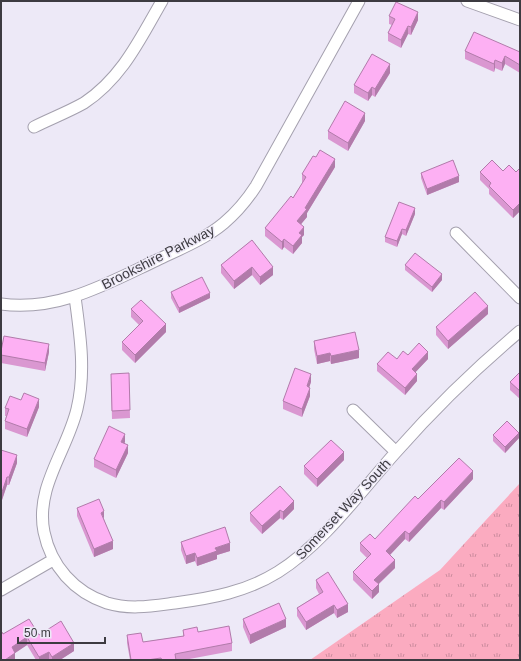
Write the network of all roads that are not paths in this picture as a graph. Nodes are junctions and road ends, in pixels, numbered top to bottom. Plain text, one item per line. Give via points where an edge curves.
1 (162, 1) edge
2 (359, 1) edge
3 (467, 1) edge
4 (520, 20) edge
5 (34, 127) dead end
6 (456, 233) dead end
7 (75, 297) junction
8 (520, 298) edge
9 (1, 304) edge
10 (520, 331) edge
11 (353, 410) dead end
12 (396, 452) junction
13 (53, 560) junction
14 (1, 590) edge

1 - 5 street via 134,51 108,83 83,103
2 - 7 street, Brookshire Parkway via 256,186 234,214 196,241
3 - 4 street
6 - 8 street
7 - 9 street, Brookshire Parkway via 32,306
7 - 13 street, Somerset Way South via 82,361 80,393 70,431 49,478 42,502 44,532
10 - 12 street, Somerset Way South via 452,394
11 - 12 street
12 - 13 street, Somerset Way South via 301,555 278,572 242,590 202,600 137,608 118,606 86,594 62,573
13 - 14 street

